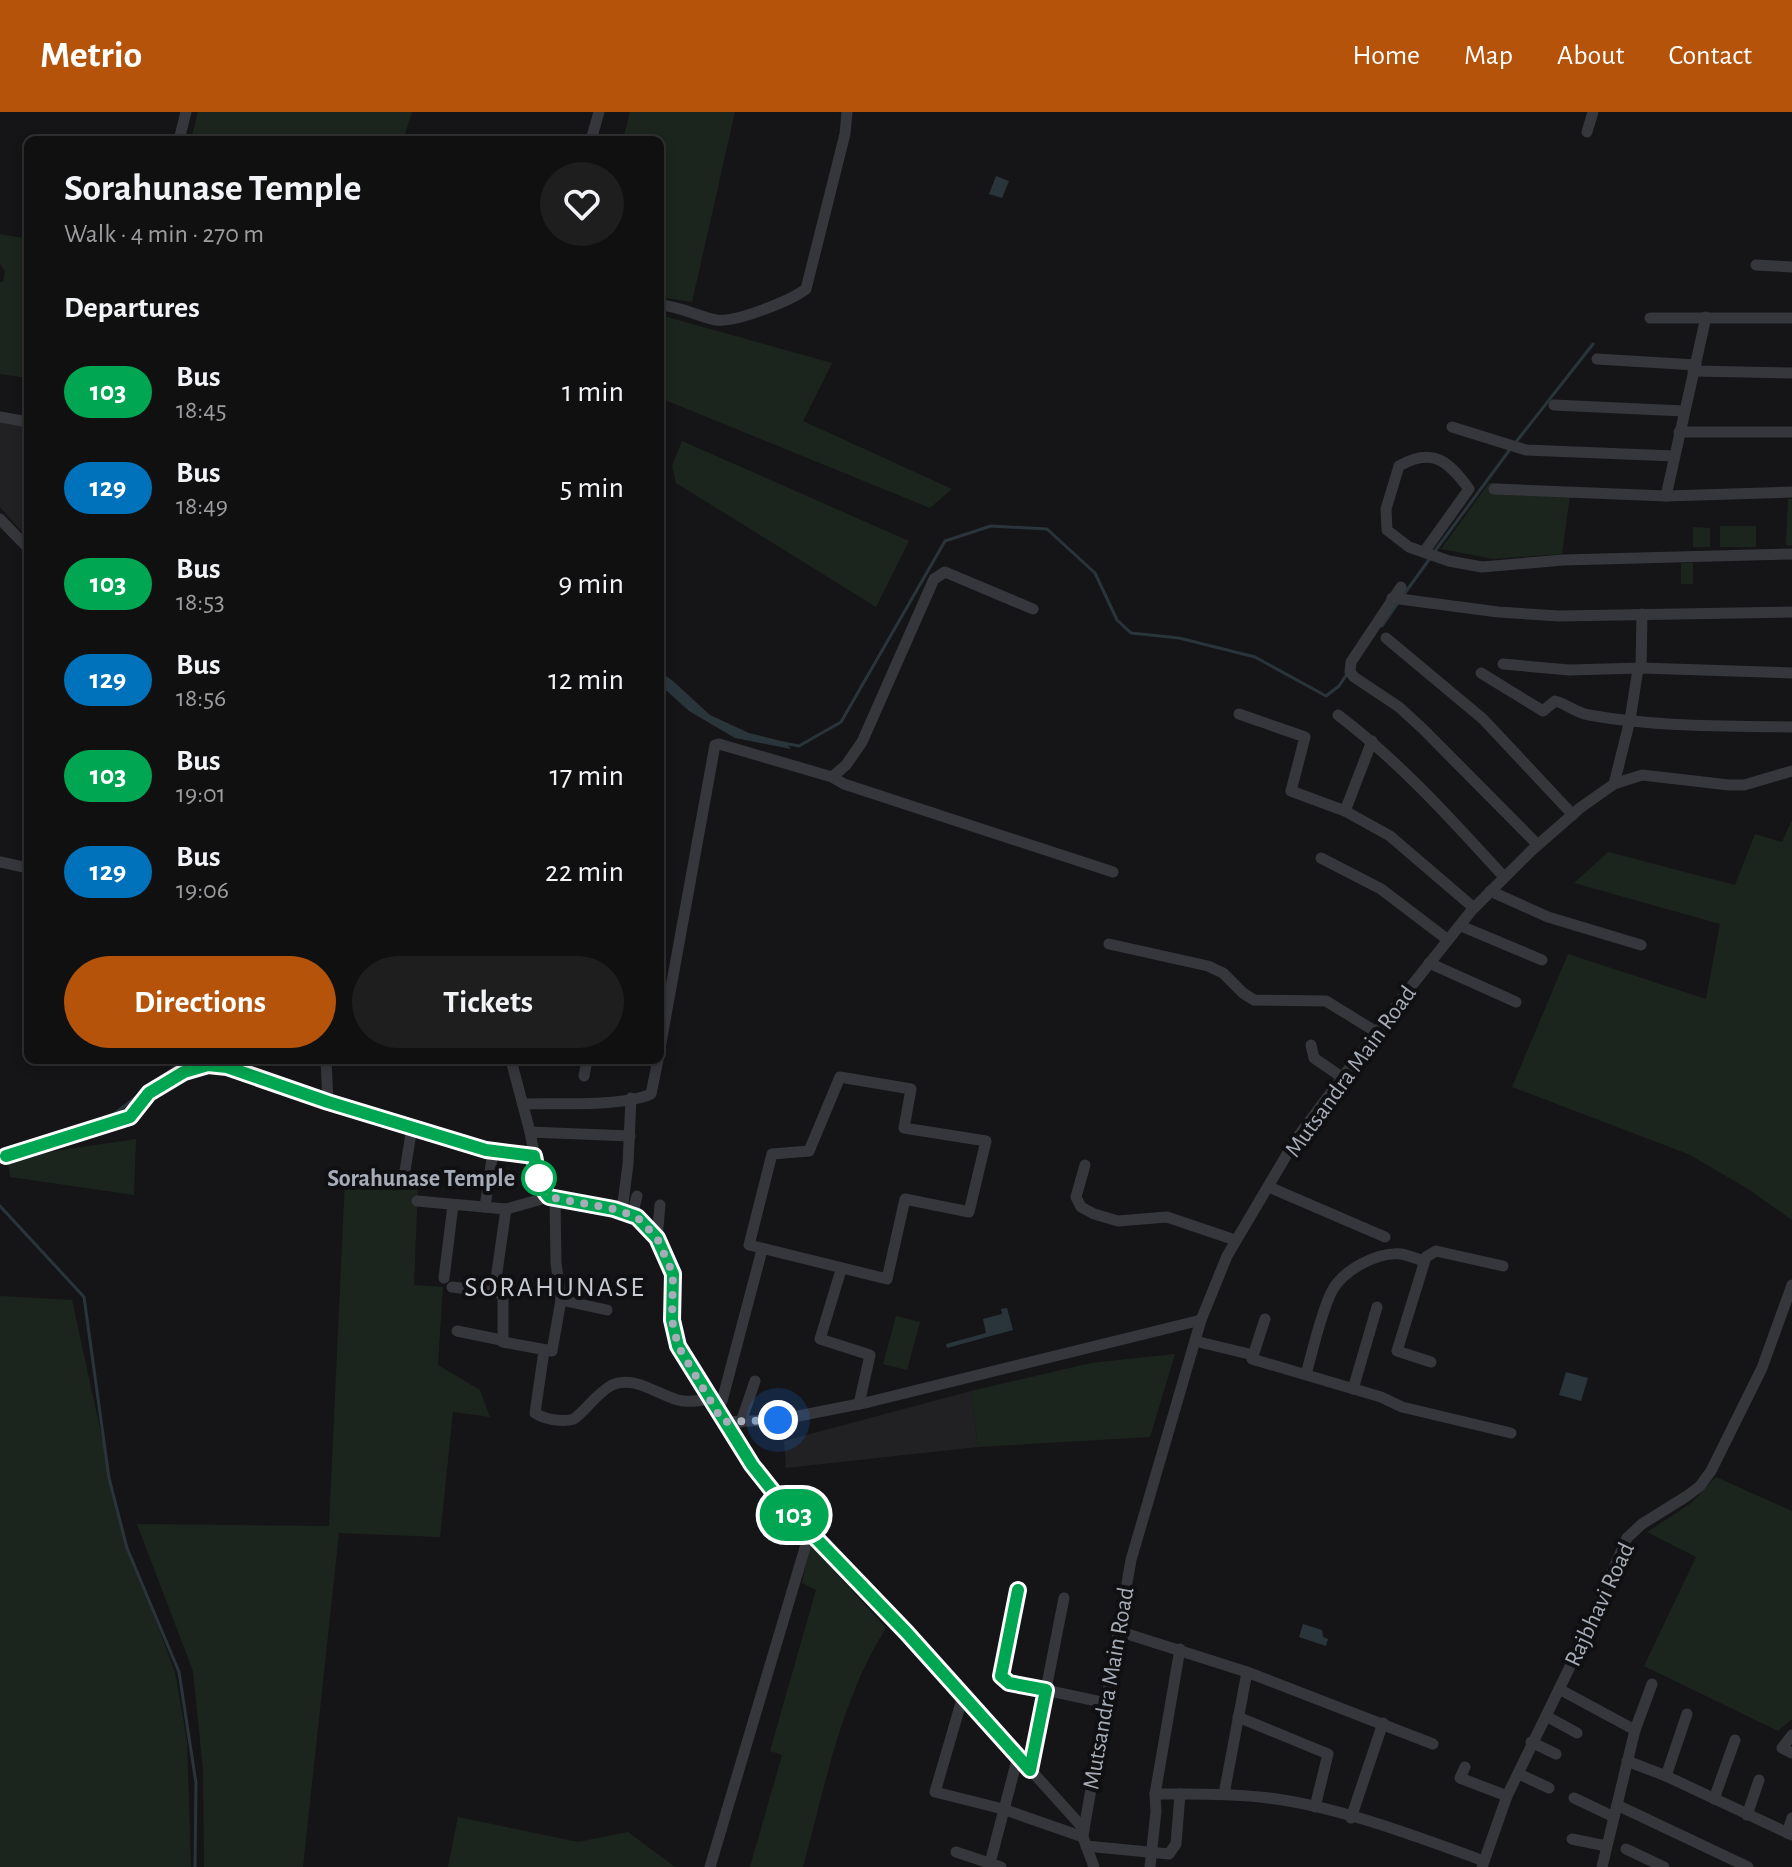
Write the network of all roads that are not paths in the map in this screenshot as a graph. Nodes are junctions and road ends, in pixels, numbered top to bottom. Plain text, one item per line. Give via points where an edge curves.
1 (186, 112) edge
2 (599, 112) edge
3 (847, 112) edge
4 (1593, 112) edge
5 (1587, 132) dead end
6 (180, 136) edge
7 (592, 136) edge
8 (1756, 265) dead end
9 (1792, 267) edge
10 (664, 306) edge
11 (1706, 317) junction
12 (1650, 318) dead end
13 (1792, 318) edge
14 (1597, 359) dead end
15 (1694, 368) junction
16 (1792, 373) edge
17 (1554, 405) dead end
18 (1683, 411) junction
19 (0, 417) edge
20 (24, 421) edge
21 (1452, 427) dead end
22 (1679, 432) junction
23 (1792, 432) edge
24 (1674, 456) junction
25 (1494, 489) dead end
26 (1792, 492) edge
27 (1666, 496) junction
28 (0, 519) edge
29 (24, 544) edge
30 (1424, 552) junction
31 (1792, 554) edge
32 (1401, 587) dead end
33 (1392, 598) junction
34 (1033, 609) dead end
35 (1792, 612) edge
36 (1642, 614) junction
37 (1386, 638) dead end
38 (1503, 664) dead end
39 (1640, 668) junction
40 (1481, 673) dead end
41 (1792, 673) edge
42 (1239, 714) dead end
43 (1338, 715) dead end
44 (1630, 720) junction
45 (1792, 727) edge
46 (1372, 741) junction
47 (1792, 771) edge
48 (832, 777) junction
49 (1614, 784) junction
50 (1345, 811) junction
51 (1573, 815) junction
52 (1538, 845) junction
53 (1321, 858) dead end
54 (0, 862) edge
55 (24, 867) edge
56 (1113, 872) dead end
57 (1504, 877) junction
58 (1490, 891) junction
59 (1474, 908) junction
60 (1461, 926) junction
61 (1448, 940) junction
62 (1109, 944) dead end
63 (1641, 945) dead end
64 (1542, 960) dead end
65 (1429, 963) junction
66 (1516, 1002) dead end
67 (664, 1026) edge
68 (1378, 1033) junction
69 (1311, 1045) dead end
70 (326, 1064) edge
71 (512, 1064) edge
72 (586, 1064) edge
73 (657, 1064) edge
74 (584, 1076) dead end
75 (1343, 1078) junction
76 (631, 1098) junction
77 (328, 1102) junction
78 (523, 1104) junction
79 (412, 1127) junction
80 (530, 1132) junction
81 (630, 1136) junction
82 (493, 1151) junction
83 (6, 1156) dead end
84 (534, 1156) junction
85 (1085, 1165) dead end
86 (404, 1177) dead end
87 (1269, 1187) junction
88 (637, 1196) dead end
89 (552, 1198) junction
90 (417, 1201) dead end
91 (453, 1205) junction
92 (660, 1205) dead end
93 (485, 1207) junction
94 (506, 1209) junction
95 (627, 1213) junction
96 (1385, 1237) dead end
97 (657, 1238) junction
98 (1235, 1240) junction
99 (762, 1250) junction
100 (1424, 1261) junction
101 (1503, 1266) dead end
102 (841, 1270) junction
103 (1792, 1285) edge
104 (495, 1286) dead end
105 (561, 1300) junction
106 (1377, 1307) dead end
107 (607, 1310) dead end
108 (1265, 1319) dead end
109 (1201, 1320) junction
110 (457, 1331) dead end
111 (501, 1340) junction
112 (1195, 1341) junction
113 (544, 1351) junction
114 (1253, 1355) junction
115 (1431, 1362) dead end
116 (1306, 1374) junction
117 (755, 1381) dead end
118 (1353, 1389) junction
119 (712, 1404) junction
120 (859, 1404) junction
121 (723, 1422) junction
122 (741, 1422) junction
123 (1511, 1433) dead end
124 (810, 1531) junction
125 (1018, 1590) dead end
126 (1064, 1598) dead end
127 (1118, 1631) junction
128 (1180, 1649) junction
129 (1247, 1672) junction
130 (1652, 1684) dead end
131 (1559, 1689) junction
132 (1046, 1690) junction
133 (963, 1696) junction
134 (1106, 1703) junction
135 (1687, 1714) dead end
136 (1546, 1716) junction
137 (1238, 1717) junction
138 (1383, 1723) junction
139 (1635, 1730) junction
140 (1577, 1733) dead end
141 (1792, 1735) edge
142 (1735, 1740) dead end
143 (1531, 1742) junction
144 (1433, 1744) dead end
145 (1792, 1753) edge
146 (1556, 1754) dead end
147 (1018, 1756) junction
148 (1627, 1761) junction
149 (1465, 1767) dead end
150 (1030, 1770) junction
151 (1519, 1774) junction
152 (1666, 1776) junction
153 (1759, 1780) dead end
154 (1549, 1788) dead end
155 (1155, 1794) junction
156 (1180, 1794) junction
157 (1224, 1794) junction
158 (1507, 1796) junction
159 (1574, 1798) dead end
160 (1714, 1799) junction
161 (1315, 1807) junction
162 (1003, 1809) junction
163 (1616, 1811) junction
164 (1747, 1815) junction
165 (1351, 1818) junction
166 (1792, 1818) edge
167 (1789, 1834) edge
168 (1084, 1837) junction
169 (1572, 1839) dead end
170 (1606, 1846) junction
171 (1626, 1849) dead end
172 (956, 1852) dead end
173 (1150, 1861) edge
174 (1483, 1864) edge
175 (993, 1866) edge
176 (710, 1867) edge
177 (1094, 1867) edge
178 (1602, 1867) edge
179 (1664, 1867) edge
180 (1748, 1867) edge

1 - 6 street
2 - 7 street
3 - 10 street via 806,289 733,320
4 - 5 street
8 - 9 street
11 - 12 street
11 - 13 street
11 - 15 street
14 - 15 street
15 - 16 street
15 - 18 street
17 - 18 street
18 - 22 street
19 - 20 street
21 - 24 street via 1526,450
22 - 23 street
22 - 24 street
24 - 27 street
25 - 27 street
26 - 27 street
28 - 29 street
30 - 30 street via 1387,530 1386,509 1399,466 1432,456 1452,466 1469,489
30 - 31 street via 1482,567
32 - 33 street
33 - 36 street via 1559,616
33 - 52 street via 1351,662 1350,672 1423,729
34 - 48 street via 945,572 938,574 862,742
35 - 36 street
36 - 39 street
37 - 51 street via 1483,719
38 - 39 street via 1569,670
39 - 41 street
39 - 44 street
40 - 44 street via 1538,710 1555,701 1584,715
42 - 50 street via 1305,737 1291,791
43 - 46 street
44 - 45 street
44 - 49 street
46 - 50 street
46 - 57 street
47 - 49 street, Mutsandra Main Road via 1744,785 1656,775
48 - 56 street
48 - 67 street via 715,745
49 - 51 street, Mutsandra Main Road
50 - 59 street via 1409,850
51 - 52 street, Mutsandra Main Road
52 - 57 street, Mutsandra Main Road
53 - 61 street via 1381,889
54 - 55 street
57 - 58 street, Mutsandra Main Road
58 - 59 street, Mutsandra Main Road
58 - 63 street via 1548,917
59 - 60 street, Mutsandra Main Road
60 - 61 street, Mutsandra Main Road
60 - 64 street
61 - 65 street, Mutsandra Main Road
62 - 68 street via 1208,966 1254,1000 1326,1001
65 - 66 street
65 - 68 street, Mutsandra Main Road
68 - 75 street, Mutsandra Main Road
69 - 75 street via 1314,1058
70 - 77 street
71 - 78 street
72 - 74 street
73 - 76 street via 651,1094
75 - 87 street, Mutsandra Main Road via 1296,1139
76 - 78 street
76 - 81 street
77 - 79 street
77 - 83 street via 227,1067 199,1066 149,1093 130,1117
78 - 80 street
79 - 82 street
79 - 86 street
80 - 81 street
80 - 84 street
81 - 95 street
82 - 84 street
82 - 93 street
84 - 89 street via 545,1193
85 - 98 street via 1076,1197 1094,1214 1118,1221 1167,1217
87 - 96 street
87 - 98 street, Mutsandra Main Road
88 - 95 street
89 - 94 street
89 - 95 street
89 - 105 street
90 - 91 street
91 - 93 street
91 - 111 street via 445,1249 448,1282 502,1294
92 - 97 street
93 - 94 street
94 - 104 street
95 - 97 street
97 - 119 street via 673,1274 674,1335
98 - 109 street, Mutsandra Main Road
99 - 102 street
99 - 102 street via 749,1245 772,1154 809,1151 840,1077 911,1089 904,1128 986,1141 969,1212 905,1199 887,1279
99 - 119 street via 722,1401
100 - 101 street via 1436,1251
100 - 115 street via 1397,1351
100 - 116 street via 1386,1254 1341,1279 1332,1291
102 - 120 street via 820,1339 870,1355
103 - 131 street, Rajbhavi Road via 1762,1368 1711,1471 1694,1491 1627,1538
105 - 107 street
105 - 113 street via 554,1347
106 - 118 street
108 - 114 street
109 - 112 street, Mutsandra Main Road
109 - 120 street
110 - 111 street
111 - 113 street
112 - 114 street
112 - 127 street, Mutsandra Main Road via 1131,1560
113 - 119 street via 535,1413 542,1417 574,1419 613,1385 623,1383 677,1400
114 - 116 street via 1252,1359
116 - 118 street
117 - 122 street
118 - 123 street via 1402,1407
119 - 121 street
120 - 122 street
121 - 122 street
121 - 124 street via 766,1484
124 - 133 street
124 - 176 street
125 - 132 street via 1001,1676 1009,1683
126 - 132 street
127 - 128 street
127 - 134 street, Mutsandra Main Road
128 - 129 street
128 - 155 street
129 - 137 street
129 - 138 street
130 - 139 street
131 - 136 street, Rajbhavi Road
131 - 139 street
132 - 134 street
132 - 150 street
133 - 147 street
133 - 162 street via 935,1792
134 - 168 street, Mutsandra Main Road
135 - 152 street
136 - 140 street
136 - 143 street, Rajbhavi Road
137 - 157 street
137 - 161 street via 1328,1754
138 - 144 street
138 - 165 street
139 - 148 street
141 - 145 street via 1782,1748
142 - 160 street
143 - 146 street
143 - 151 street, Rajbhavi Road
147 - 150 street
147 - 162 street
148 - 152 street
148 - 163 street
149 - 158 street via 1460,1778
150 - 168 street
151 - 154 street
151 - 158 street, Rajbhavi Road
152 - 160 street
153 - 164 street
155 - 156 street
155 - 173 street
156 - 157 street
156 - 173 street via 1176,1844 1169,1854
157 - 161 street
158 - 174 street, Rajbhavi Road
159 - 163 street
160 - 164 street
161 - 165 street
162 - 168 street
162 - 175 street
163 - 170 street
163 - 180 street
164 - 167 street
165 - 174 street
166 - 167 street
168 - 173 street
168 - 177 street
169 - 170 street
170 - 178 street
171 - 179 street
172 - 175 street

